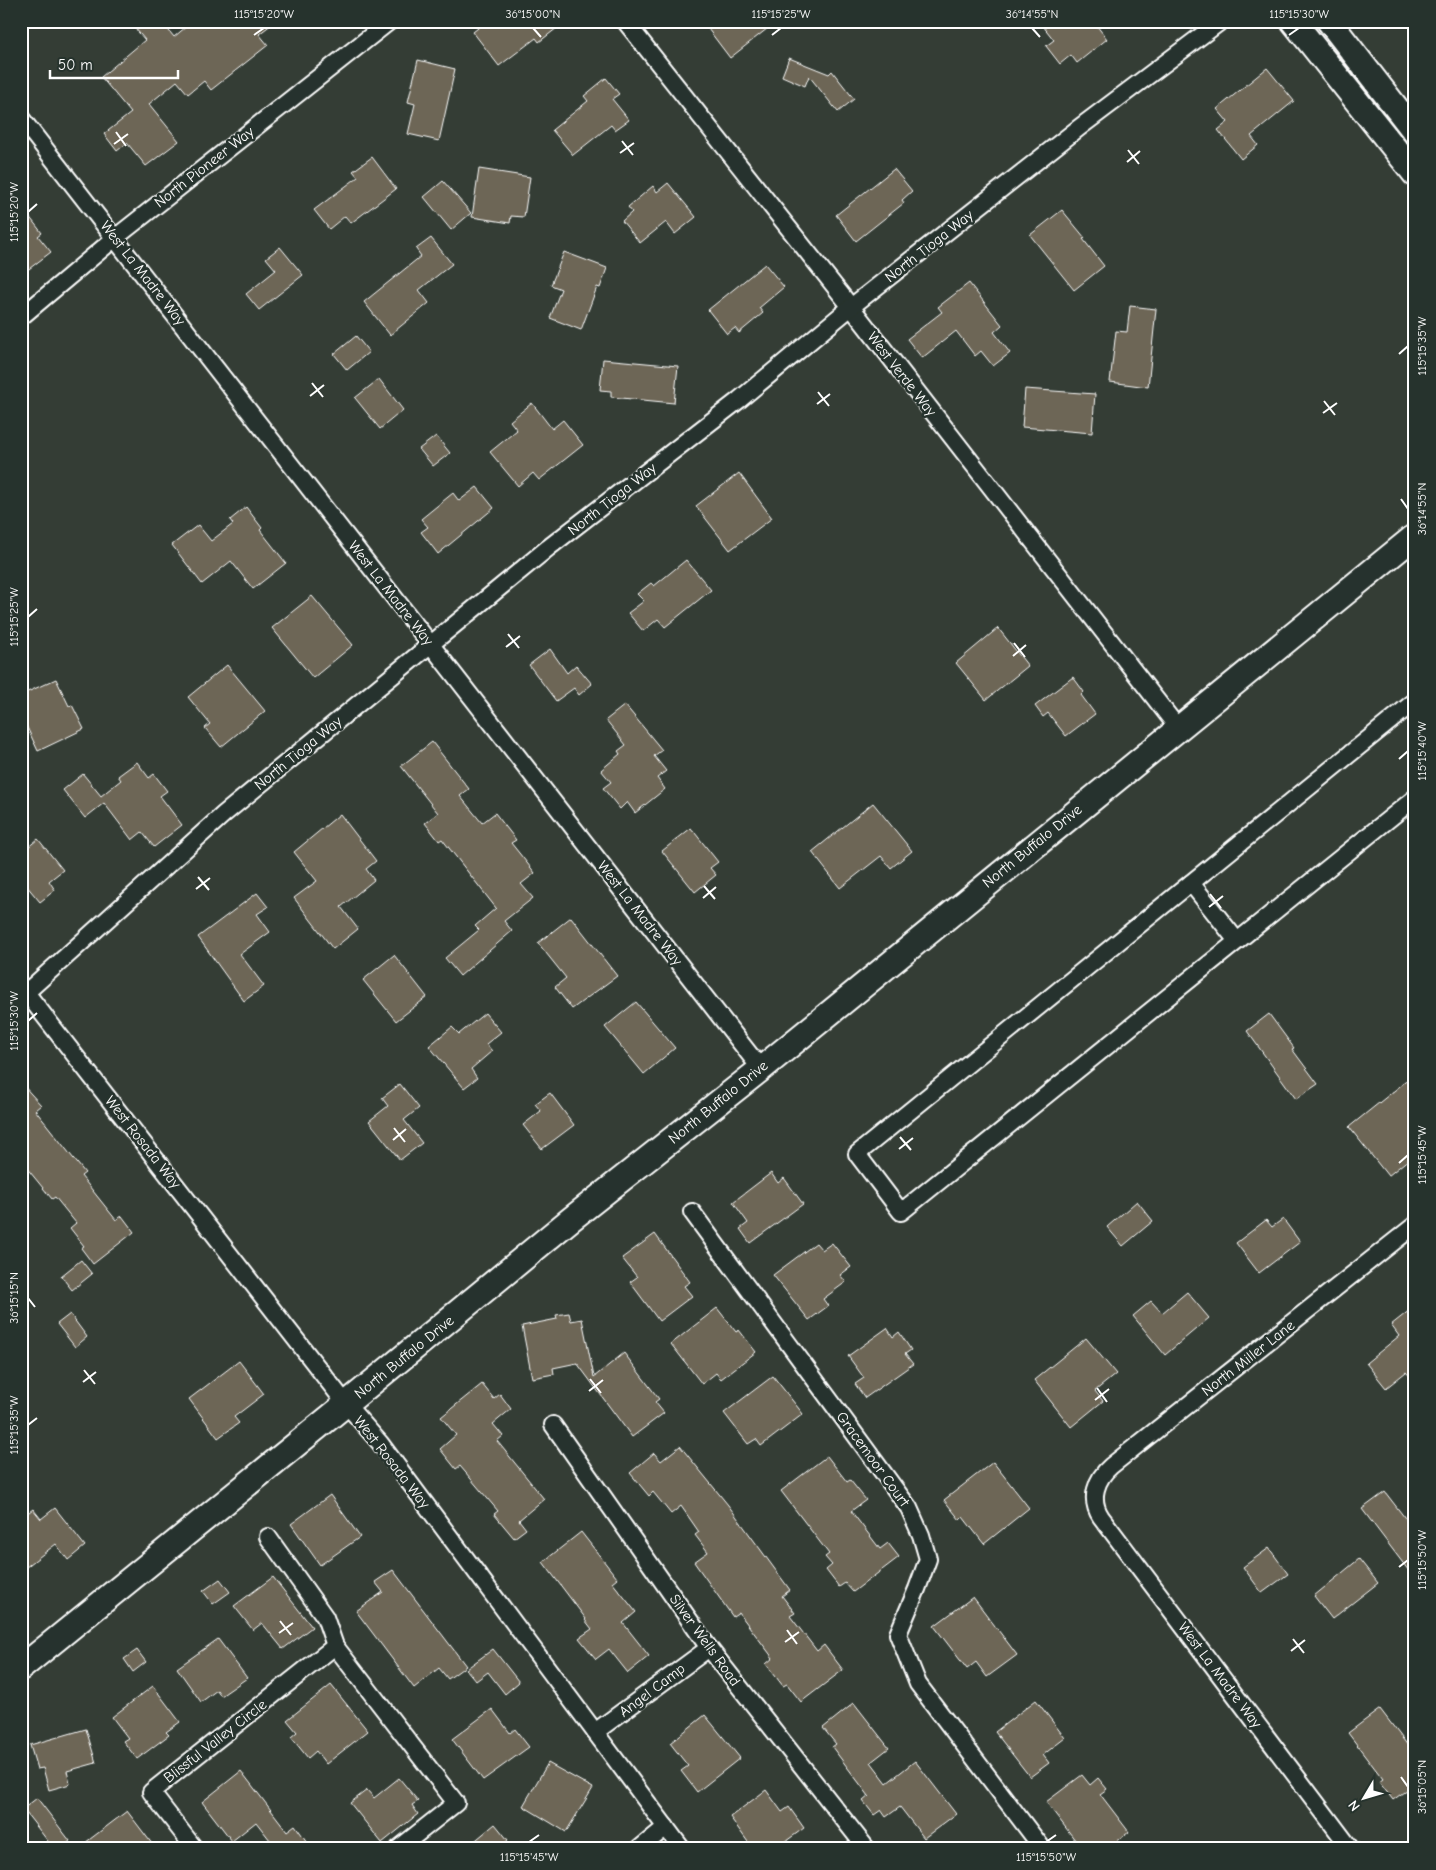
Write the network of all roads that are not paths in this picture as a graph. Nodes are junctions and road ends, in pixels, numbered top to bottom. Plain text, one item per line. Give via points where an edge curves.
1 (390, 21) edge
2 (624, 21) edge
3 (1221, 21) edge
4 (1293, 21) edge
5 (1329, 21) edge
6 (21, 118) edge
7 (1415, 132) edge
8 (1415, 174) edge
9 (115, 238) junction
10 (851, 307) junction
11 (21, 317) edge
12 (1415, 536) edge
13 (431, 644) junction
14 (1415, 701) edge
15 (1178, 728) junction
16 (1415, 798) edge
17 (1191, 882) junction
18 (1237, 941) junction
19 (23, 992) edge
20 (760, 1069) junction
21 (692, 1212) dead end
22 (1415, 1225) edge
23 (346, 1404) junction
24 (553, 1425) dead end
25 (1094, 1499) joint
26 (268, 1537) dead end
27 (335, 1646) junction
28 (708, 1648) junction
29 (21, 1668) edge
30 (595, 1732) junction
31 (666, 1827) junction
32 (195, 1849) edge
33 (398, 1849) edge
34 (639, 1849) edge
35 (682, 1849) edge
36 (867, 1849) edge
37 (1043, 1849) edge
38 (1351, 1849) edge

1 - 9 street, North Pioneer Way
2 - 10 street, West Verde Way
3 - 10 street, North Tioga Way
4 - 8 street
5 - 7 street
6 - 9 street, West La Madre Way
9 - 11 street, North Pioneer Way
9 - 13 street, West La Madre Way
10 - 13 street, North Tioga Way
10 - 15 street, West Verde Way
12 - 15 street, North Buffalo Drive
13 - 19 street, North Tioga Way via 224,814
13 - 20 street, West La Madre Way
14 - 17 street
15 - 20 street, North Buffalo Drive
16 - 18 street
17 - 18 street
17 - 18 street via 857,1154 900,1212
19 - 23 street, West Rosada Way
20 - 23 street, North Buffalo Drive
21 - 37 street, Gracemoor Court via 909,1508 928,1560 898,1634 918,1684
22 - 25 street, North Miller Lane via 1105,1471
23 - 29 street, North Buffalo Drive
23 - 30 street, West Rosada Way via 380,1442
24 - 28 street, Silver Wells Road
25 - 38 street, West La Madre Way via 1101,1517
26 - 27 street via 325,1617
27 - 32 street, Blissful Valley Circle via 151,1792
27 - 33 street via 456,1803
28 - 30 street, Angel Camp
28 - 36 street, Silver Wells Road
30 - 31 street, West Rosada Way
31 - 34 street
31 - 35 street, West Rosada Way

